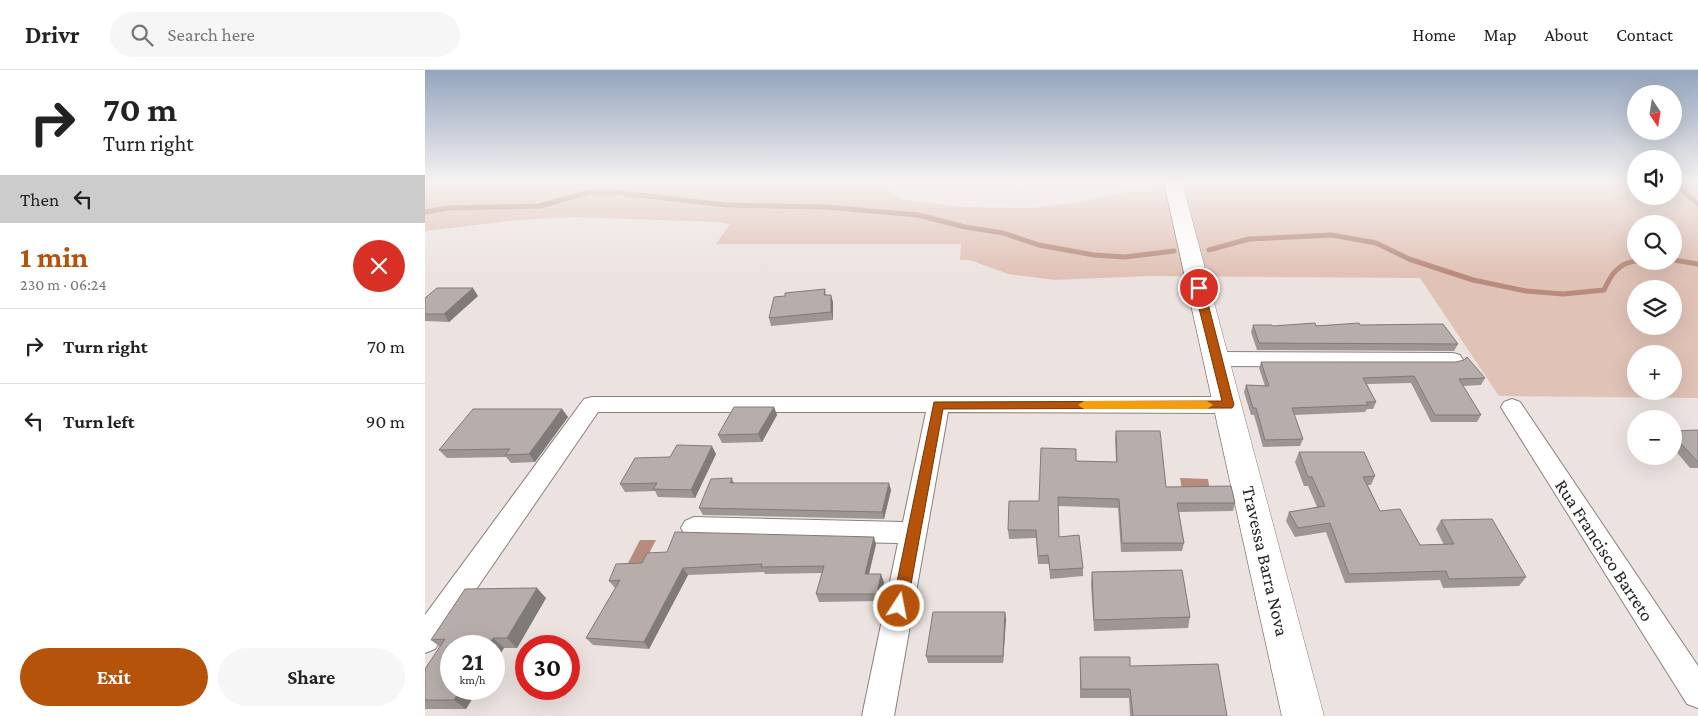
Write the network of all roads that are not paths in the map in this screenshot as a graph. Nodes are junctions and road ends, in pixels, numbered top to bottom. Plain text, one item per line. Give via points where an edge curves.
1 (1180, 212) edge
2 (1216, 359) junction
3 (1453, 360) edge
4 (938, 405) junction
5 (1228, 405) junction
6 (1512, 408) dead end
7 (694, 528) dead end
8 (913, 533) junction
9 (425, 639) edge
10 (1698, 694) edge
11 (879, 716) edge
12 (1303, 716) edge

1 - 2 street, Travessa Barra Nova
2 - 3 street
2 - 5 street, Travessa Barra Nova
4 - 5 street
4 - 8 street
4 - 9 street via 592,404
5 - 12 street, Travessa Barra Nova
6 - 10 street, Rua Francisco Barreto
7 - 8 street
8 - 11 street

